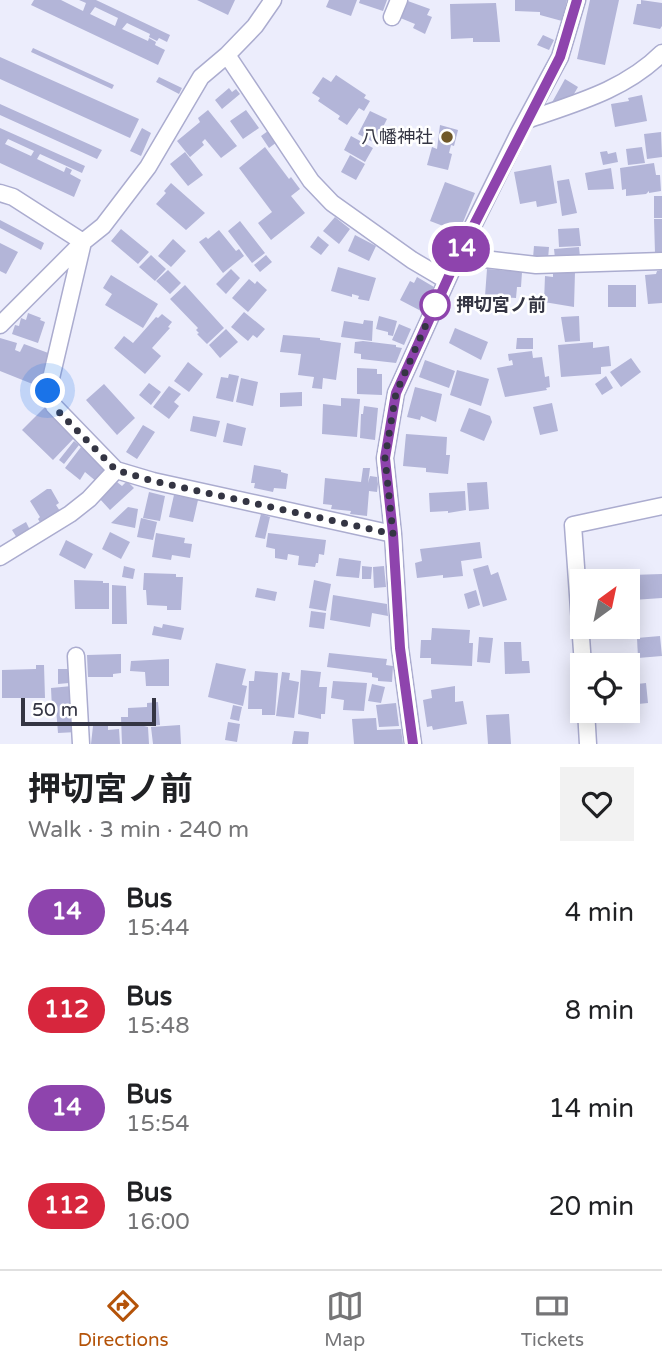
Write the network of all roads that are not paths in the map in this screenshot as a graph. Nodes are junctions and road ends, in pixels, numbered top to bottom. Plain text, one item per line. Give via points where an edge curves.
1 (273, 0) edge
2 (399, 0) edge
3 (577, 0) edge
4 (392, 17) dead end
5 (662, 53) edge
6 (227, 55) junction
7 (527, 120) junction
8 (0, 192) edge
9 (83, 242) junction
10 (458, 256) junction
11 (662, 261) edge
12 (446, 280) junction
13 (0, 325) edge
14 (116, 470) junction
15 (662, 506) edge
16 (393, 534) junction
17 (0, 557) edge
18 (582, 653) edge
19 (76, 656) dead end
20 (587, 723) edge
21 (81, 744) edge
22 (413, 744) edge
23 (588, 744) edge

1 - 6 street
2 - 4 street
3 - 7 street via 560,57
5 - 7 street via 606,93
6 - 9 street via 201,77 148,167 103,226
6 - 12 street via 311,181 332,203
7 - 10 street
8 - 9 street
9 - 13 street
9 - 14 street via 48,391 54,407
10 - 11 street via 536,265
10 - 12 street
12 - 16 street via 396,393 385,458
14 - 16 street
14 - 17 street via 70,514
15 - 18 street via 573,525
16 - 22 street via 400,648
19 - 21 street
20 - 23 street

